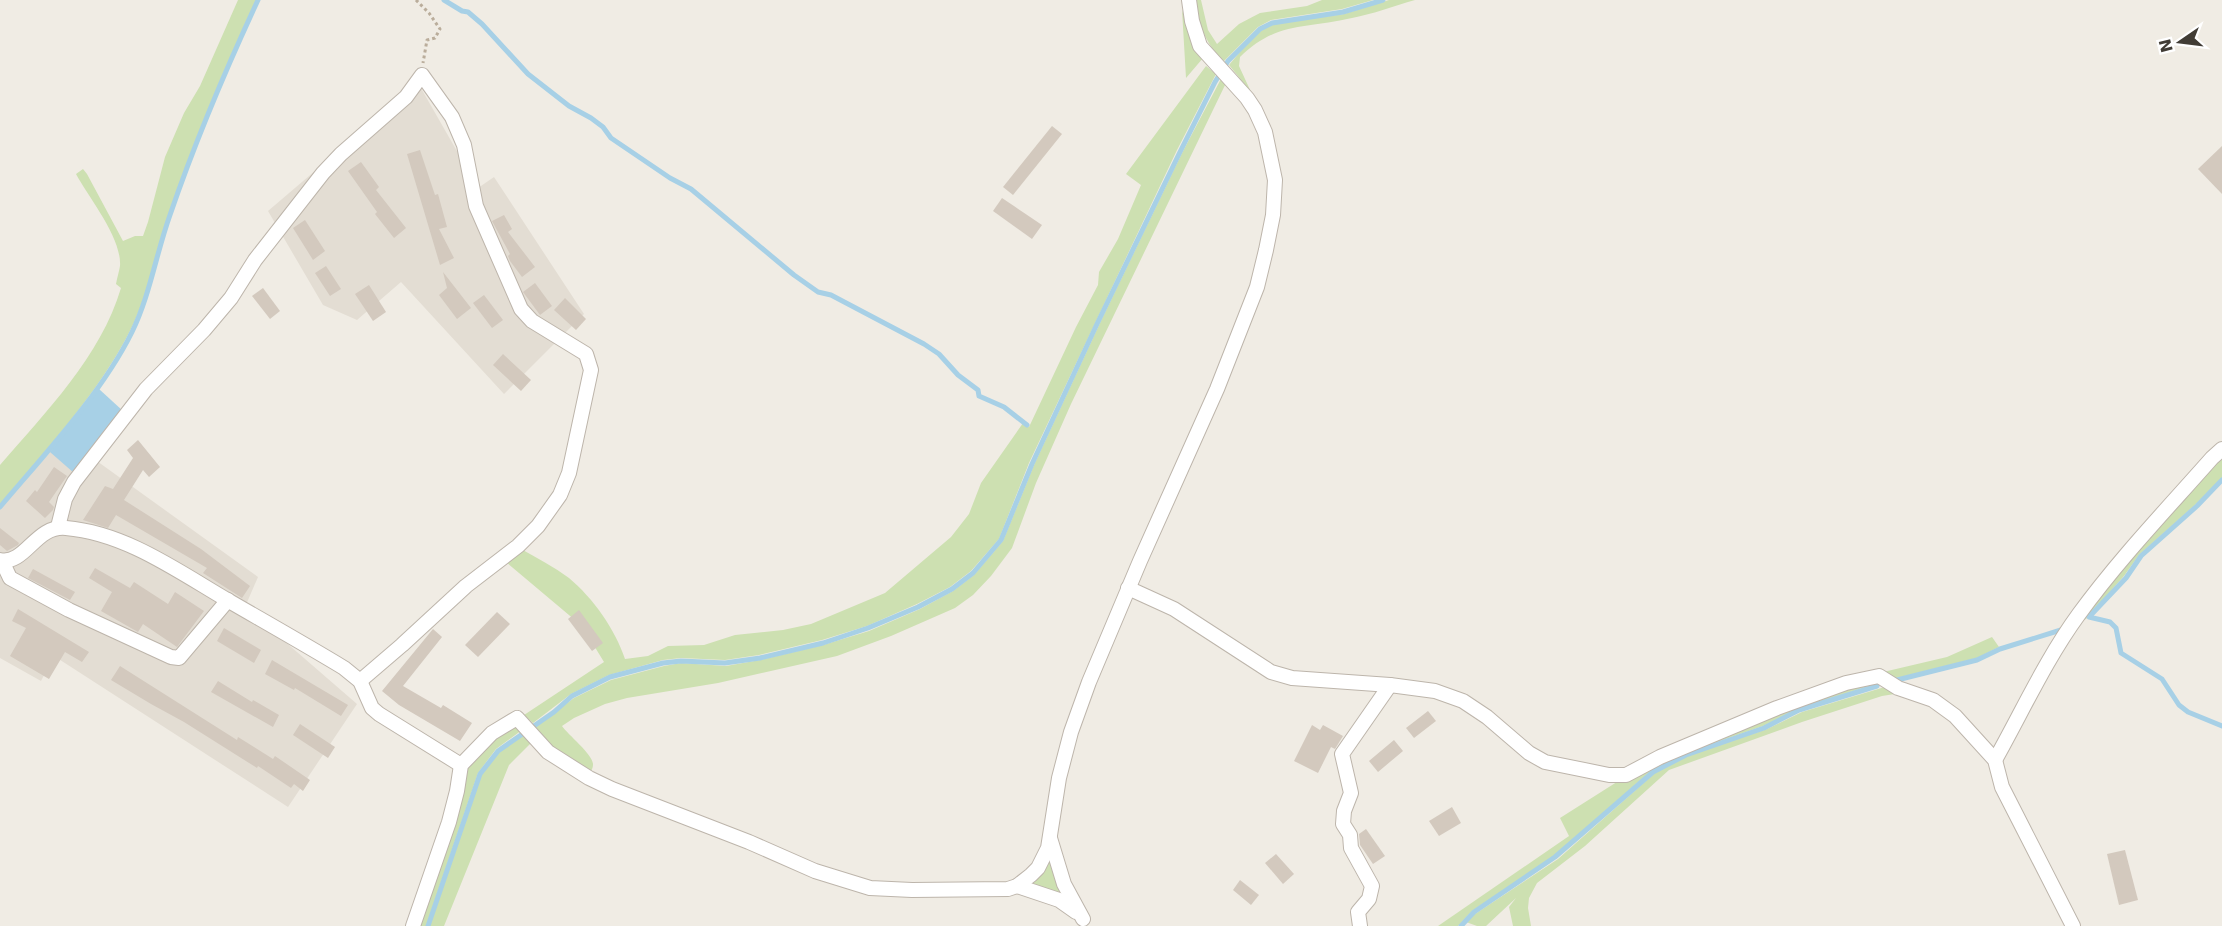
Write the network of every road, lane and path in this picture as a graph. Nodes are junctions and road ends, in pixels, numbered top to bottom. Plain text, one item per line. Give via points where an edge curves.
1 (416, 0) edge
2 (1189, 0) edge
3 (422, 75) junction
4 (2222, 449) edge
5 (58, 527) junction
6 (1, 560) edge
7 (1128, 588) junction
8 (228, 600) junction
9 (360, 681) junction
10 (1390, 685) junction
11 (1995, 760) junction
12 (461, 765) junction
13 (1050, 836) junction
14 (1017, 885) junction
15 (1087, 923) edge
16 (413, 926) edge
17 (1360, 926) edge
18 (2073, 926) edge

1 - 3 path via 440,29 435,38 427,40
2 - 7 street via 1200,46 1255,110 1265,132 1275,180 1273,215 1257,287 1217,390
3 - 5 street via 406,97 323,173 255,260 231,298 146,389 74,482
3 - 9 street via 452,117 464,145 476,206 522,309 532,321 586,354 591,370 569,473 560,495 538,526
4 - 11 street via 2078,615
5 - 6 street via 48,530 17,557
5 - 8 street via 101,536 153,555
6 - 8 street via 10,578 171,657 179,658
7 - 10 street via 1174,609 1271,672 1292,678
7 - 13 street via 1071,732
8 - 9 street
9 - 12 street via 372,708 379,714
10 - 11 street via 1435,691 1463,701 1545,762 1626,776 1660,757 1777,708 1846,683 1879,676 1898,688 1933,700 1955,716
10 - 17 street via 1342,754 1351,793 1343,824 1350,834 1351,849 1372,886 1369,899 1358,912
11 - 18 street via 2002,787
12 - 14 street via 492,733 517,718 548,752 612,789 847,882 890,890 1008,889
12 - 16 street via 449,822
13 - 14 street via 1038,868
13 - 15 street via 1065,884
14 - 15 street via 1072,907

